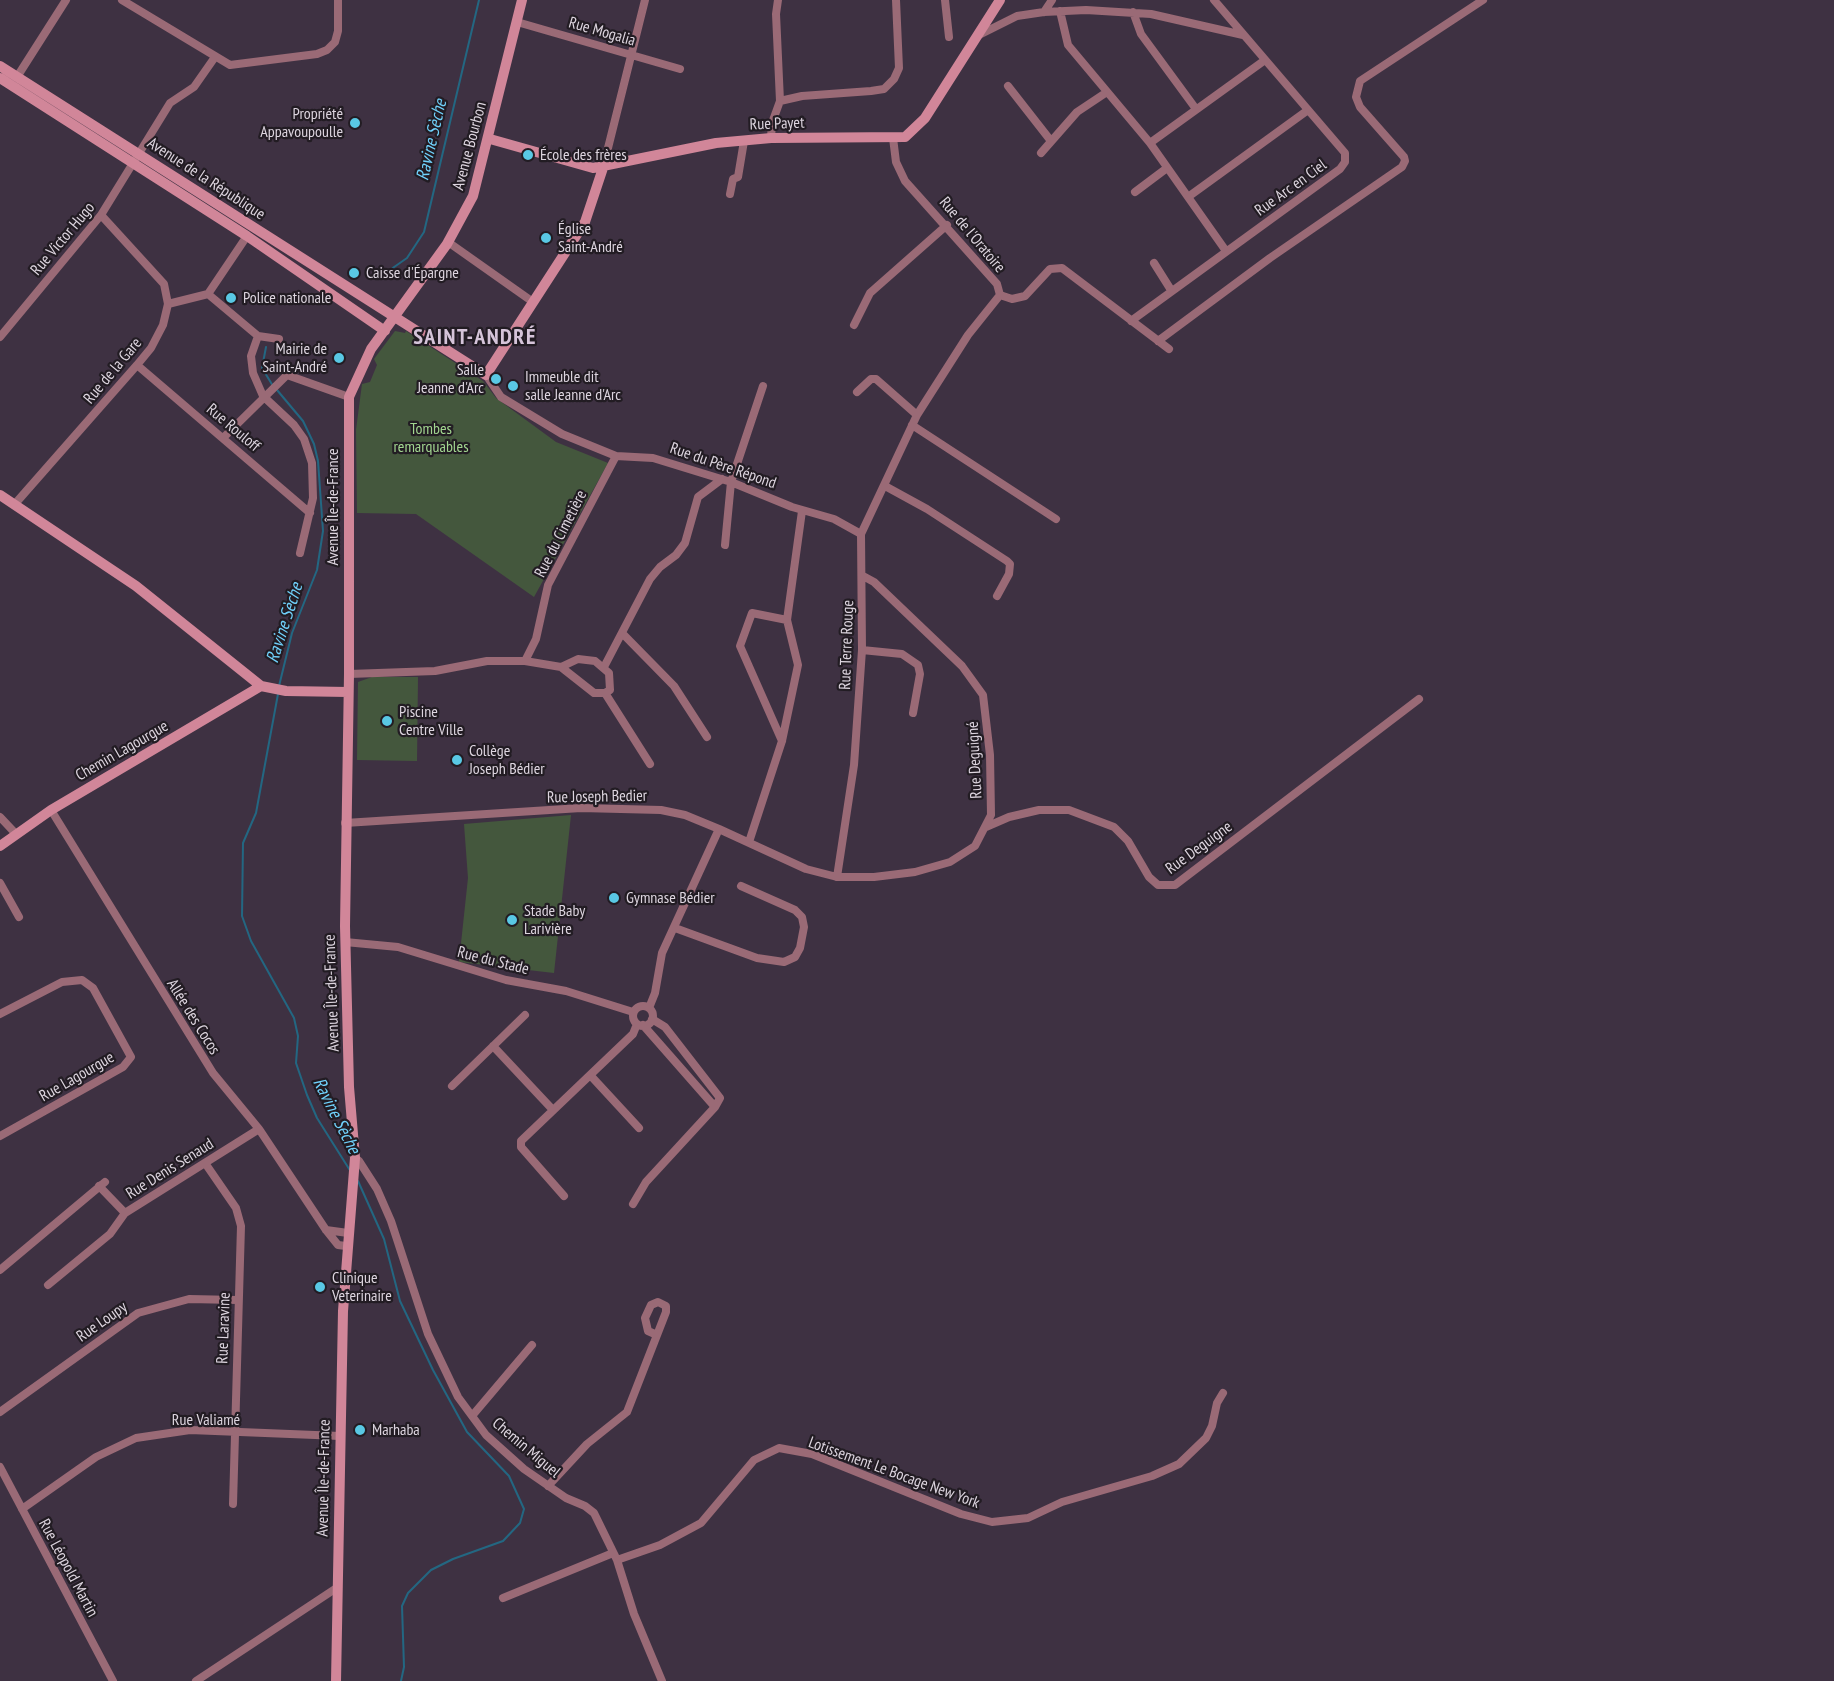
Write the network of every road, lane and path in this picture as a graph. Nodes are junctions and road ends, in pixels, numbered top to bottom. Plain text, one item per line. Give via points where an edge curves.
1 (66, 0) edge
2 (122, 0) edge
3 (338, 0) edge
4 (522, 0) edge
5 (645, 0) edge
6 (778, 0) edge
7 (896, 0) edge
8 (945, 0) edge
9 (1000, 0) edge
10 (1052, 0) edge
11 (1214, 0) edge
12 (1483, 0) edge
13 (1059, 11) junction
14 (1044, 12) junction
15 (1133, 12) junction
16 (517, 22) junction
17 (1243, 35) junction
18 (977, 36) junction
19 (949, 37) dead end
20 (631, 55) junction
21 (215, 57) junction
22 (1265, 60) junction
23 (0, 66) edge
24 (680, 69) dead end
25 (17, 77) junction
26 (0, 78) edge
27 (1008, 86) dead end
28 (1107, 92) junction
29 (780, 101) junction
30 (1196, 109) junction
31 (1308, 110) junction
32 (771, 138) junction
33 (893, 138) junction
34 (490, 139) junction
35 (744, 141) junction
36 (1051, 141) junction
37 (1150, 143) junction
38 (1041, 153) dead end
39 (137, 159) junction
40 (603, 168) junction
41 (1167, 168) junction
42 (1135, 192) dead end
43 (730, 194) dead end
44 (1188, 197) junction
45 (101, 215) junction
46 (109, 223) junction
47 (92, 224) junction
48 (947, 225) junction
49 (247, 236) junction
50 (448, 242) junction
51 (1226, 251) junction
52 (1154, 263) dead end
53 (1171, 290) junction
54 (208, 294) junction
55 (1000, 295) junction
56 (533, 302) junction
57 (168, 304) junction
58 (396, 317) junction
59 (1131, 321) junction
60 (854, 325) dead end
61 (386, 331) junction
62 (258, 336) junction
63 (0, 337) edge
64 (279, 339) dead end
65 (1158, 341) junction
66 (1169, 349) dead end
67 (137, 365) junction
68 (486, 375) junction
69 (764, 386) dead end
70 (857, 392) dead end
71 (264, 395) junction
72 (349, 397) junction
73 (917, 415) junction
74 (912, 425) junction
75 (224, 437) junction
76 (616, 456) junction
77 (722, 479) junction
78 (731, 482) junction
79 (885, 486) junction
80 (1, 497) edge
81 (14, 505) junction
82 (802, 511) junction
83 (310, 513) junction
84 (1056, 519) dead end
85 (861, 534) junction
86 (725, 545) dead end
87 (300, 553) dead end
88 (863, 576) junction
89 (997, 596) dead end
90 (787, 621) junction
91 (622, 633) junction
92 (862, 650) junction
93 (525, 661) junction
94 (561, 667) junction
95 (604, 667) junction
96 (349, 674) junction
97 (266, 688) junction
98 (348, 692) junction
99 (605, 693) junction
100 (1419, 699) dead end
101 (913, 713) dead end
102 (707, 737) dead end
103 (783, 741) junction
104 (650, 764) dead end
105 (51, 810) junction
106 (0, 817) edge
107 (345, 823) junction
108 (986, 827) junction
109 (719, 829) junction
110 (16, 834) junction
111 (749, 842) junction
112 (0, 846) edge
113 (837, 877) junction
114 (0, 883) edge
115 (741, 886) dead end
116 (19, 917) dead end
117 (675, 928) junction
118 (345, 942) junction
119 (649, 1008) junction
120 (633, 1012) junction
121 (0, 1014) edge
122 (525, 1015) dead end
123 (652, 1019) junction
124 (640, 1025) junction
125 (493, 1046) junction
126 (591, 1076) junction
127 (452, 1086) dead end
128 (715, 1107) junction
129 (553, 1110) junction
130 (639, 1128) dead end
131 (259, 1129) junction
132 (0, 1136) edge
133 (355, 1158) junction
134 (205, 1163) junction
135 (564, 1196) dead end
136 (633, 1204) dead end
137 (125, 1213) junction
138 (326, 1230) junction
139 (348, 1233) junction
140 (346, 1246) junction
141 (0, 1270) edge
142 (48, 1285) dead end
143 (237, 1300) junction
144 (657, 1335) dead end
145 (532, 1345) dead end
146 (1223, 1393) dead end
147 (0, 1412) edge
148 (472, 1416) junction
149 (234, 1433) junction
150 (340, 1436) junction
151 (0, 1467) edge
152 (548, 1486) junction
153 (232, 1504) dead end
154 (22, 1509) junction
155 (615, 1556) junction
156 (338, 1587) junction
157 (502, 1598) dead end
158 (113, 1681) edge
159 (196, 1681) edge
160 (336, 1681) edge
161 (662, 1681) edge

1 - 25 street
2 - 21 street
3 - 21 street via 338,31 327,50 230,66
4 - 16 street, Avenue Bourbon
5 - 20 street
6 - 29 street
7 - 29 street via 898,68 884,89
8 - 19 street
9 - 18 street, Rue Payet
10 - 14 street
11 - 17 street, Rue Arc en Ciel
12 - 65 street via 1360,81 1356,97 1360,107 1404,157 1402,167
13 - 14 street
13 - 15 street
13 - 28 street via 1068,45
14 - 18 street via 1017,16
15 - 17 street
15 - 30 street via 1141,34
16 - 20 street, Rue Mogalia
16 - 34 street, Avenue Bourbon
17 - 22 street, Rue Arc en Ciel
18 - 33 street, Rue Payet via 912,133
20 - 24 street, Rue Mogalia
20 - 40 street
21 - 39 street, Rue Victor Hugo via 194,87 170,103
22 - 30 street
22 - 31 street, Rue Arc en Ciel
23 - 25 street, Avenue de la République
25 - 39 street, Avenue de la République
26 - 39 street, Avenue de la République
27 - 36 street
28 - 36 street via 1077,112
28 - 37 street
29 - 32 street
30 - 37 street
31 - 44 street
31 - 51 street, Rue Arc en Ciel via 1345,153 1345,162
32 - 33 street, Rue Payet
32 - 35 street, Rue Payet
33 - 48 street, Rue de l'Oratoire via 899,170
34 - 40 street, Rue Payet
34 - 50 street, Avenue Bourbon via 473,196
35 - 40 street, Rue Payet via 696,146
35 - 43 street via 738,177 733,179
36 - 38 street
37 - 41 street
39 - 45 street, Rue Victor Hugo
39 - 49 street, Avenue de la République
39 - 58 street, Avenue de la République
40 - 56 street via 585,222
41 - 42 street
41 - 44 street
44 - 51 street
45 - 46 street
45 - 47 street, Rue Victor Hugo
46 - 47 street
46 - 57 street via 155,272 167,291
47 - 63 street, Rue Victor Hugo
48 - 55 street, Rue de l'Oratoire via 997,284
48 - 60 street via 870,293
49 - 54 street
49 - 61 street, Avenue de la République
50 - 56 street
50 - 58 street, Avenue Bourbon
51 - 53 street, Rue Arc en Ciel
52 - 53 street
53 - 59 street, Rue Arc en Ciel
54 - 57 street
54 - 62 street
55 - 59 street, Rue de l'Oratoire via 1011,299 1025,296 1050,269 1062,268
55 - 73 street, Rue Terre Rouge via 968,335
56 - 68 street
57 - 67 street, Rue de la Gare via 163,325
58 - 61 street, Avenue Île-de-France
58 - 68 street, Rue du Père Répond
59 - 65 street, Rue de l'Oratoire
61 - 72 street, Avenue Île-de-France via 371,349
62 - 64 street
62 - 71 street via 251,356 253,373
65 - 66 street, Rue de l'Oratoire
67 - 75 street, Rue Rouloff
67 - 81 street, Rue de la Gare
68 - 76 street, Rue du Père Répond via 501,397 524,413
69 - 78 street
70 - 73 street via 876,379
71 - 72 street via 287,375
71 - 75 street
71 - 83 street via 294,425 309,450 314,485
72 - 96 street, Avenue Île-de-France
73 - 74 street, Rue Terre Rouge
74 - 79 street, Rue Terre Rouge
74 - 84 street
75 - 83 street, Rue Rouloff
76 - 77 street, Rue du Père Répond via 653,458
76 - 93 street, Rue du Cimetière via 548,585 536,639
77 - 78 street, Rue du Père Répond
77 - 91 street via 698,497 685,543 655,572
78 - 82 street, Rue du Père Répond
78 - 86 street
79 - 85 street, Rue Terre Rouge
79 - 89 street via 1007,561 1009,574
80 - 81 street
81 - 97 street via 136,586
82 - 85 street, Rue du Père Répond via 834,519
82 - 90 street
83 - 87 street
85 - 88 street, Rue Terre Rouge
88 - 92 street, Rue Terre Rouge
88 - 108 street, Rue Deguigné via 963,666 983,695 992,792
90 - 103 street via 798,665
90 - 103 street via 752,613 741,646
91 - 95 street
91 - 102 street via 674,686
92 - 101 street via 902,654 918,665
92 - 113 street, Rue Terre Rouge via 854,765
93 - 94 street
93 - 96 street via 487,661 435,671
94 - 95 street via 578,659 595,661
94 - 99 street via 594,693
95 - 99 street via 612,683
96 - 98 street, Avenue Île-de-France
97 - 98 street
97 - 105 street, Chemin Lagourgue
98 - 107 street, Avenue Île-de-France
99 - 104 street
100 - 108 street, Rue Deguigne via 1175,885 1158,885 1149,877 1114,827 1069,810 1039,810
103 - 111 street
105 - 110 street, Chemin Lagourgue
105 - 131 street, Allée des Cocos via 213,1073
106 - 110 street
107 - 109 street, Rue Joseph Bedier via 593,809 661,810
107 - 118 street, Avenue Île-de-France
108 - 113 street, Rue Deguigné via 975,846 950,862 874,878
109 - 111 street, Rue Joseph Bedier
109 - 117 street
110 - 112 street, Chemin Lagourgue
111 - 113 street, Rue Joseph Bedier via 806,869
114 - 116 street
115 - 117 street via 795,910 802,917 804,927 795,957 784,962 772,961
117 - 119 street via 662,953
118 - 120 street, Rue du Stade via 398,947 506,980 566,991
118 - 133 street, Avenue Île-de-France
119 - 120 street via 640,1006
119 - 123 street
120 - 124 street via 633,1019
121 - 132 street, Rue Lagourgue via 62,981 82,980 93,987 131,1058 123,1067
122 - 125 street
123 - 124 street
123 - 128 street via 665,1027 719,1094
124 - 126 street
124 - 128 street
125 - 127 street
125 - 129 street
126 - 129 street
126 - 130 street
128 - 136 street via 646,1182
129 - 135 street via 520,1144
131 - 134 street, Rue Denis Senaud
131 - 138 street, Allée des Cocos
133 - 139 street, Avenue Île-de-France
133 - 148 street, Chemin Miguel via 377,1189 428,1334 458,1397
134 - 137 street, Rue Denis Senaud
134 - 143 street, Rue Laravine via 236,1208 241,1226
137 - 141 street via 102,1184
137 - 142 street, Rue Denis Senaud via 110,1234
138 - 139 street
138 - 140 street, Allée des Cocos via 338,1245
139 - 140 street, Avenue Île-de-France
140 - 150 street, Avenue Île-de-France
143 - 147 street, Rue Loupy via 189,1299 138,1313
143 - 149 street, Rue Laravine
144 - 152 street via 627,1412 587,1444
145 - 148 street
146 - 155 street, Lotissement Le Bocage New York via 1206,1438 1179,1464 1152,1476 1062,1502 1028,1518 992,1522 961,1514 812,1454 780,1448 754,1460 701,1523 660,1545
148 - 152 street, Chemin Miguel via 486,1435
149 - 150 street, Rue Valiamé
149 - 153 street, Rue Laravine
149 - 154 street, Rue Valiamé via 190,1430 136,1438 96,1457
150 - 156 street, Avenue Île-de-France
151 - 154 street, Rue Léopold Martin
152 - 155 street, Chemin Miguel via 594,1514
154 - 158 street, Rue Léopold Martin
155 - 157 street, Lotissement Le Bocage New York
155 - 161 street, Chemin Miguel
156 - 159 street
156 - 160 street, Avenue Île-de-France

